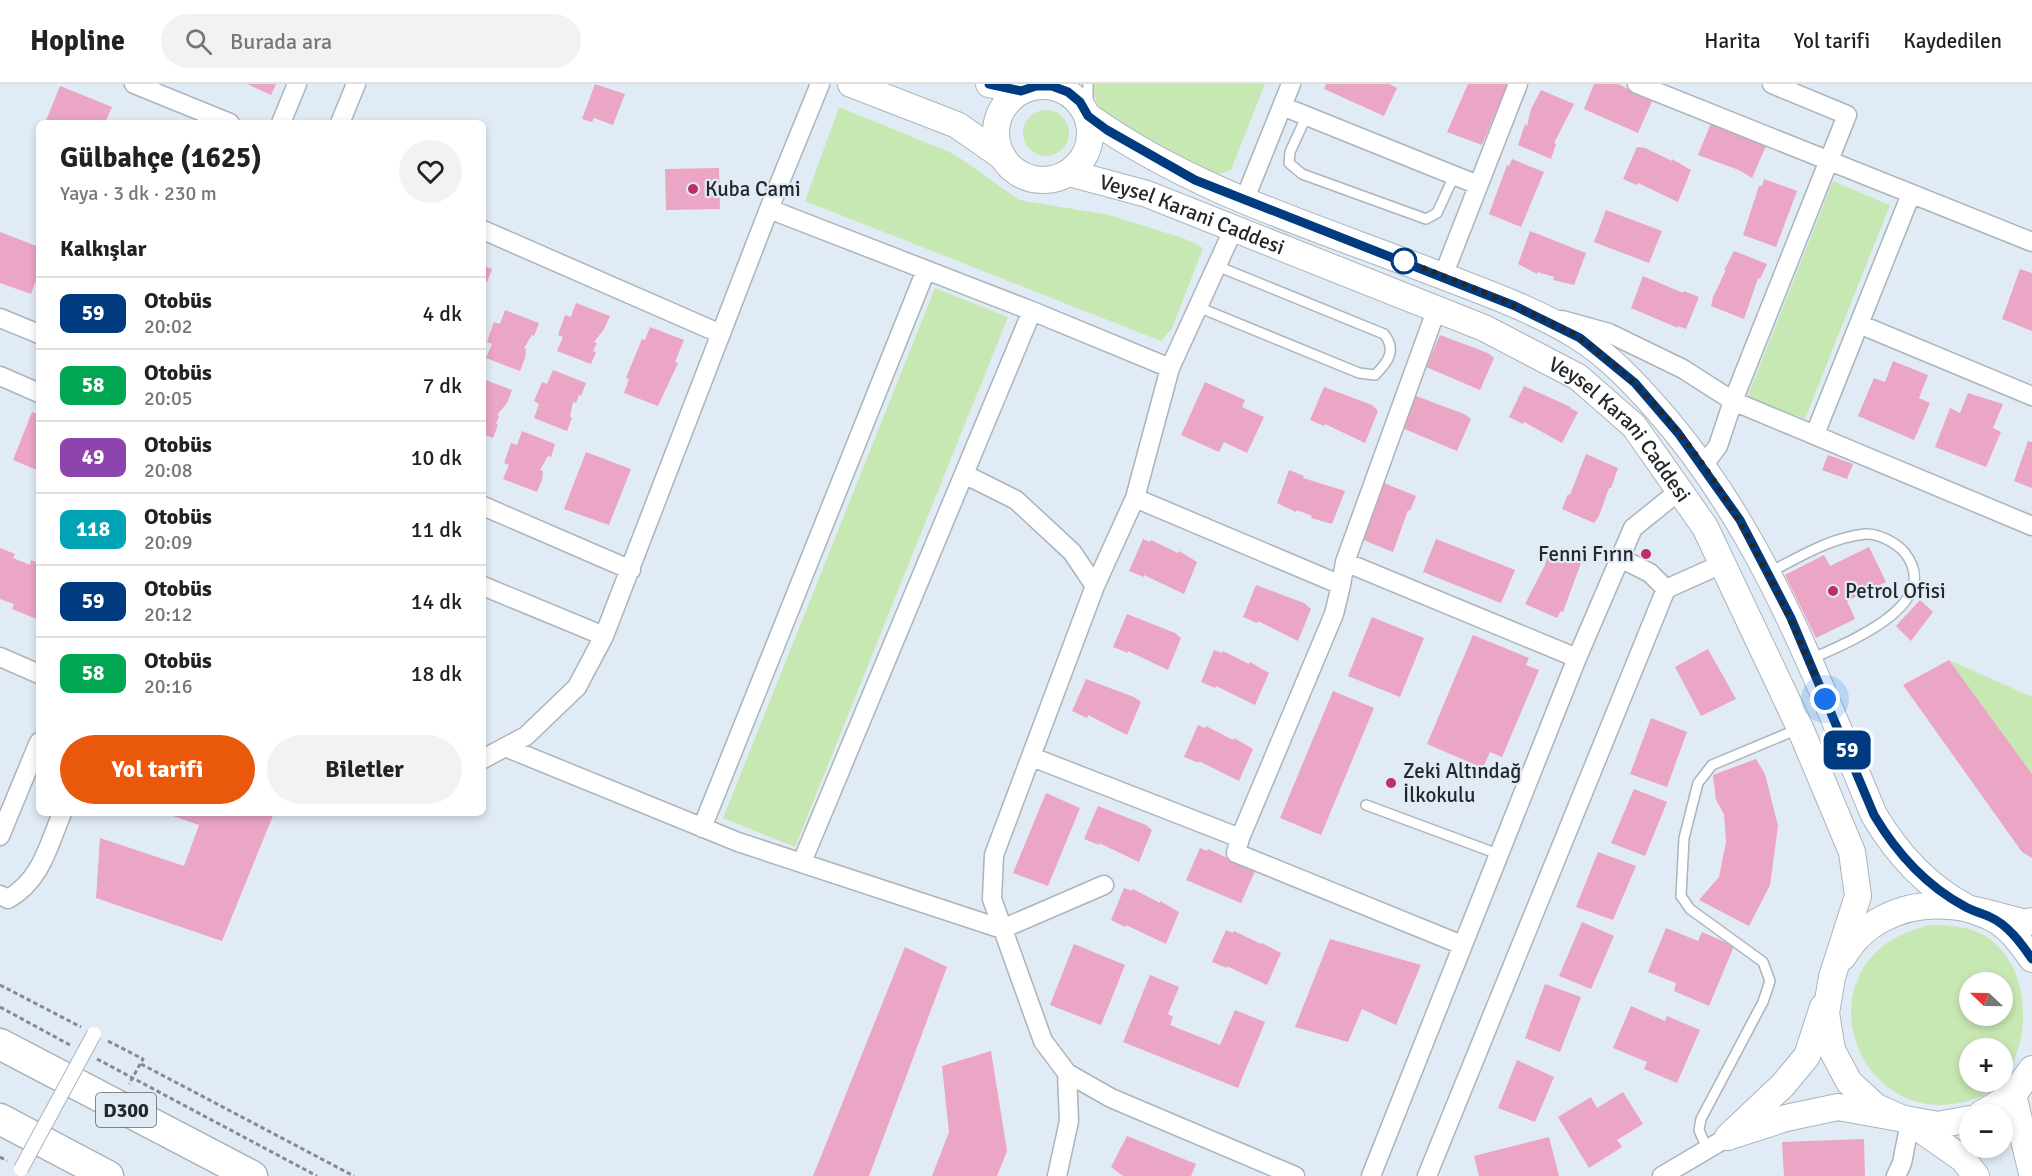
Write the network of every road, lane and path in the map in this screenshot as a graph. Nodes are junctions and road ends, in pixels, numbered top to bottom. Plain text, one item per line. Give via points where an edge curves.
1 (134, 84) edge
2 (297, 84) edge
3 (357, 84) edge
4 (820, 84) edge
5 (851, 84) edge
6 (989, 84) edge
7 (1088, 84) edge
8 (1291, 84) edge
9 (1518, 84) edge
10 (1637, 84) edge
11 (1772, 84) edge
12 (1025, 87) edge
13 (1282, 106) junction
14 (1307, 115) junction
15 (1088, 116) junction
16 (223, 120) edge
17 (282, 120) edge
18 (341, 120) edge
19 (1003, 157) junction
20 (1828, 163) junction
21 (1069, 173) junction
22 (1455, 176) junction
23 (1478, 185) junction
24 (1911, 194) junction
25 (1244, 201) junction
26 (769, 210) junction
27 (1234, 228) junction
28 (486, 231) edge
29 (2032, 242) edge
30 (1217, 266) junction
31 (926, 270) junction
32 (1443, 276) junction
33 (1515, 306) junction
34 (1198, 307) junction
35 (1437, 308) junction
36 (1032, 311) junction
37 (0, 318) edge
38 (1859, 324) junction
39 (36, 333) edge
40 (721, 334) junction
41 (1170, 368) junction
42 (0, 376) edge
43 (36, 392) edge
44 (2032, 396) edge
45 (1733, 401) junction
46 (1815, 434) junction
47 (1702, 467) junction
48 (964, 474) junction
49 (1679, 491) junction
50 (1135, 498) junction
51 (486, 507) edge
52 (2032, 526) edge
53 (1620, 558) junction
54 (1345, 562) junction
55 (1722, 564) junction
56 (631, 570) junction
57 (1768, 573) junction
58 (1341, 585) junction
59 (1095, 586) junction
60 (486, 587) edge
61 (1666, 589) junction
62 (604, 636) junction
63 (0, 657) edge
64 (1576, 658) junction
65 (1809, 660) junction
66 (36, 673) edge
67 (1800, 728) junction
68 (505, 747) junction
69 (36, 749) edge
70 (486, 757) edge
71 (1032, 757) junction
72 (1366, 805) dead end
73 (61, 816) edge
74 (702, 828) junction
75 (0, 836) edge
76 (1240, 838) junction
77 (1498, 854) junction
78 (802, 862) junction
79 (1104, 885) dead end
80 (0, 895) edge
81 (1964, 906) junction
82 (2032, 921) edge
83 (1002, 929) junction
84 (1462, 945) junction
85 (2032, 958) edge
86 (1832, 977) junction
87 (0, 985) edge
88 (0, 1007) edge
89 (94, 1034) junction
90 (0, 1044) edge
91 (71, 1046) dead end
92 (92, 1057) dead end
93 (141, 1064) junction
94 (2032, 1069) edge
95 (1067, 1073) junction
96 (132, 1078) junction
97 (129, 1084) dead end
98 (2013, 1095) junction
99 (1998, 1104) edge
100 (0, 1119) edge
101 (1959, 1121) edge
102 (1910, 1122) junction
103 (1717, 1143) junction
104 (21, 1169) dead end
105 (2032, 1173) edge
106 (108, 1176) edge
107 (252, 1176) edge
108 (317, 1176) edge
109 (354, 1176) edge
110 (1057, 1176) edge
111 (1295, 1176) edge
112 (1371, 1176) edge
113 (1427, 1176) edge
114 (1662, 1176) edge
115 (1896, 1176) edge
116 (1976, 1176) edge

1 - 16 street
2 - 17 street
3 - 18 street
4 - 26 street
5 - 19 main road via 957,125
6 - 12 main road
7 - 15 lane
8 - 13 street
9 - 23 street
10 - 20 street
11 - 20 street via 1847,115
12 - 15 main road via 1052,86 1068,92
12 - 19 main road via 1000,114 997,136
13 - 14 street
13 - 25 street
14 - 22 street
14 - 22 lane via 1290,152 1289,164 1302,174 1426,219 1437,213
15 - 21 main road via 1088,148
15 - 25 main road, Veysel Karani Caddesi via 1195,180
19 - 21 main road via 1026,177 1055,179
20 - 24 street
20 - 45 street
21 - 27 main road, Veysel Karani Caddesi via 1147,194
22 - 23 street
23 - 32 street
24 - 29 street
24 - 38 street
25 - 32 main road, Veysel Karani Caddesi
26 - 31 street
26 - 40 street
27 - 30 street
27 - 35 main road, Veysel Karani Caddesi
28 - 40 street
30 - 34 street
30 - 34 lane via 1384,334 1392,349 1386,364 1375,375 1359,373
31 - 36 street
31 - 74 street
32 - 33 main road, Veysel Karani Caddesi
33 - 45 street via 1610,333 1683,369
33 - 47 main road, Veysel Karani Caddesi via 1580,338 1635,383
34 - 41 street
35 - 49 main road, Veysel Karani Caddesi via 1535,352 1578,377 1634,426
35 - 54 street
36 - 41 street
36 - 48 street
37 - 39 street
38 - 44 street
38 - 46 street
40 - 56 street
41 - 50 street
42 - 43 street
45 - 46 street
45 - 47 street via 1718,446
46 - 52 street
47 - 57 main road, Veysel Karani Caddesi via 1740,520
48 - 59 street via 1016,500 1072,552
48 - 78 street
49 - 53 street via 1633,528
49 - 55 main road, Veysel Karani Caddesi via 1705,527
50 - 58 street
50 - 59 street
51 - 56 street
53 - 61 street via 1650,573
53 - 64 street
54 - 58 street
54 - 64 street
55 - 61 street
55 - 67 main road, Veysel Karani Caddesi
56 - 62 street
57 - 65 main road, Veysel Karani Caddesi
57 - 65 lane via 1831,541 1868,533 1900,548 1912,562 1916,576 1903,606 1868,633
58 - 76 street via 1334,614
59 - 71 street
60 - 62 street
61 - 113 street
62 - 68 street via 577,687 526,736
63 - 66 street
64 - 77 street
65 - 81 main road, Veysel Karani Caddesi via 1874,815 1892,845 1928,881
67 - 86 main road, Veysel Karani Caddesi via 1852,852 1858,896
67 - 103 lane via 1712,765 1698,783 1684,838 1681,896 1690,909 1763,962 1770,981 1763,1002 1701,1119 1699,1130
68 - 70 street
68 - 74 street
69 - 75 street
71 - 76 street
71 - 83 street via 994,855 992,899
72 - 77 lane
73 - 80 street via 37,874 24,890 8,898
74 - 78 street
76 - 84 street via 1236,853
77 - 84 street
78 - 83 street
79 - 83 street
81 - 82 main road via 2025,923
81 - 85 main road, Veysel Karani Caddesi via 1992,918 2016,937
81 - 86 main road, Veysel Karani Caddesi via 1932,903 1900,909 1871,925 1848,948
83 - 95 street via 1043,1041
84 - 112 street
86 - 102 main road, Veysel Karani Caddesi via 1826,1013 1832,1050 1849,1082 1876,1107
86 - 103 main road via 1807,1056 1783,1085
87 - 89 path
88 - 91 path
89 - 93 path via 143,1059
89 - 104 street, bridge
90 - 107 highway, D300
92 - 96 path
93 - 96 path
93 - 109 path
94 - 98 main road
95 - 110 street via 1069,1121
95 - 111 street via 1111,1098
96 - 97 path
96 - 108 path
98 - 99 main road
98 - 105 main road
100 - 106 highway
101 - 102 main road via 1938,1125
102 - 103 main road via 1838,1107 1786,1118
102 - 115 street
102 - 116 main road, Veysel Karani Caddesi via 1963,1159
103 - 114 street

